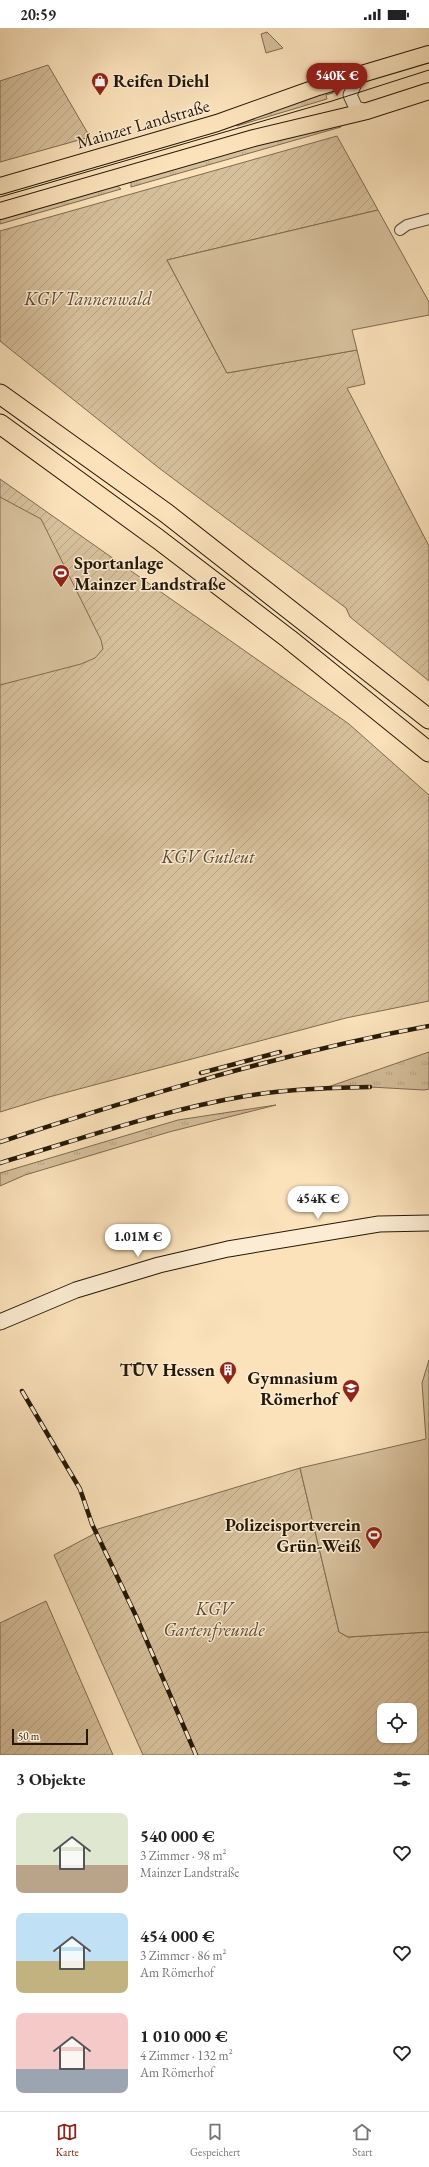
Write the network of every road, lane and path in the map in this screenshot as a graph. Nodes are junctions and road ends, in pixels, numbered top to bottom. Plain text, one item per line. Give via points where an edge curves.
1 (429, 54) edge
2 (365, 73) junction
3 (429, 91) edge
4 (367, 111) junction
5 (0, 186) edge
6 (0, 211) edge
7 (429, 219) edge
8 (400, 230) dead end
9 (0, 394) edge
10 (0, 424) edge
11 (429, 719) edge
12 (429, 752) edge
13 (429, 1223) edge
14 (0, 1322) edge

1 - 2 main road, Mainzer Landstraße
2 - 4 street via 354,83 350,95 356,108
2 - 5 main road, Mainzer Landstraße via 217,123
3 - 4 main road
4 - 6 main road via 254,138
7 - 8 street via 407,225
9 - 11 highway via 166,513
10 - 12 highway via 158,539 289,639
13 - 14 main road via 380,1224 228,1249 159,1265 76,1290

